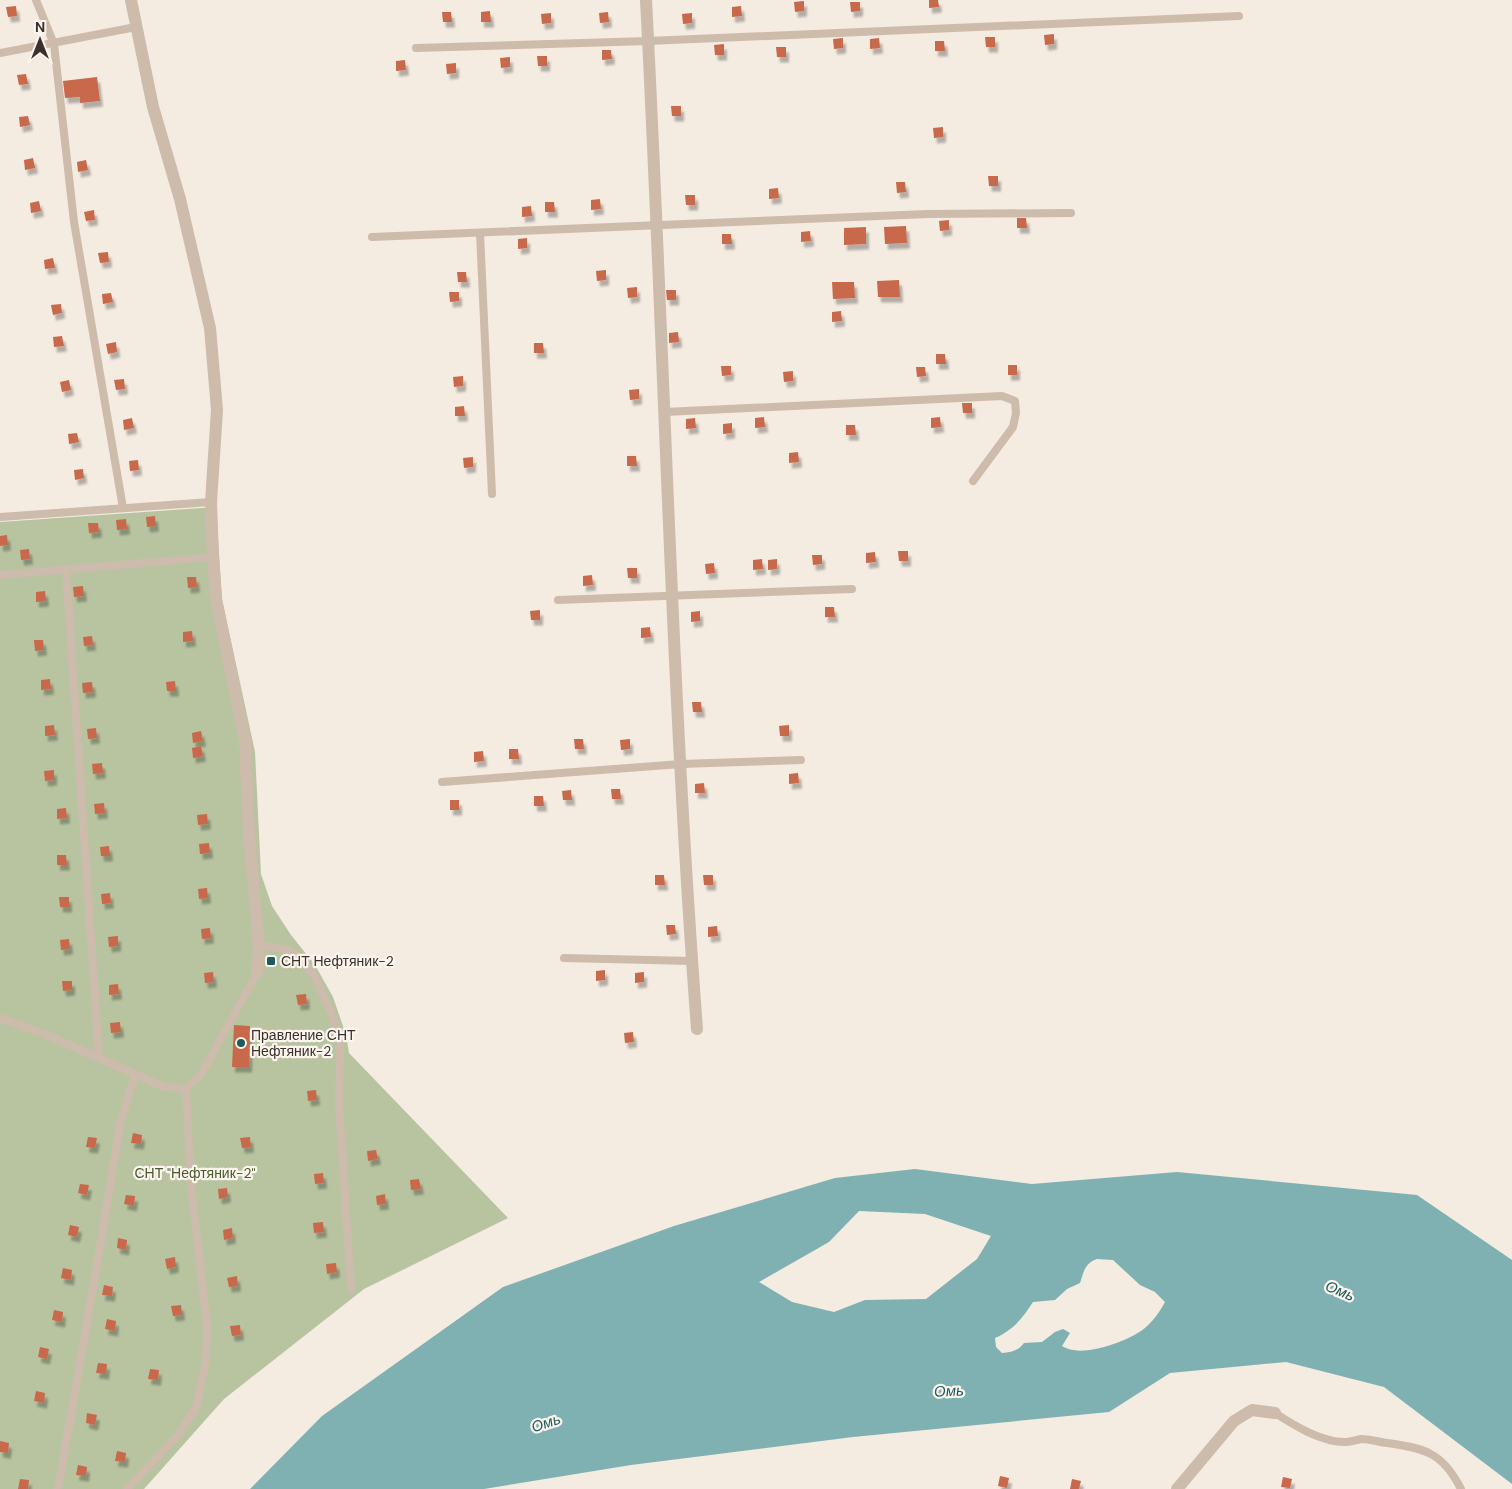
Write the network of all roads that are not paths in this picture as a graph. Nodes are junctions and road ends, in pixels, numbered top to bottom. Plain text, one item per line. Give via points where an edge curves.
1 (36, 0) edge
2 (131, 0) edge
3 (646, 0) edge
4 (1240, 16) dead end
5 (136, 27) junction
6 (648, 41) junction
7 (54, 44) junction
8 (416, 48) dead end
9 (0, 53) edge
10 (1071, 213) dead end
11 (658, 226) junction
12 (480, 234) junction
13 (372, 237) dead end
14 (665, 412) junction
15 (973, 481) dead end
16 (492, 494) dead end
17 (211, 502) junction
18 (123, 508) junction
19 (0, 518) edge
20 (213, 558) junction
21 (66, 570) junction
22 (0, 575) edge
23 (852, 589) dead end
24 (672, 596) junction
25 (558, 600) dead end
26 (801, 760) dead end
27 (681, 764) junction
28 (442, 782) dead end
29 (258, 945) junction
30 (564, 958) dead end
31 (692, 961) junction
32 (258, 973) joint
33 (0, 1018) edge
34 (697, 1029) dead end
35 (99, 1057) junction
36 (135, 1076) junction
37 (186, 1089) junction
38 (351, 1289) dead end
39 (1275, 1413) joint
40 (58, 1489) edge
41 (127, 1489) edge
42 (1177, 1489) edge
43 (1460, 1489) edge

1 - 7 lane
2 - 5 street
3 - 6 street
4 - 6 lane
5 - 7 lane
5 - 17 street via 153,107 180,199 210,328 217,410
6 - 8 lane
6 - 11 street
7 - 9 lane
7 - 18 lane via 74,222
10 - 11 lane via 928,214
11 - 12 lane
11 - 14 street
12 - 13 lane
12 - 16 lane
14 - 15 lane via 1002,396 1015,401 1013,427
14 - 24 street
17 - 18 lane
17 - 20 street
18 - 19 lane
20 - 21 lane
20 - 29 street via 216,599 245,741
21 - 22 lane
21 - 35 lane
23 - 24 lane
24 - 25 lane
24 - 27 street
26 - 27 lane
27 - 28 lane
27 - 31 street
29 - 32 street
29 - 38 lane via 288,950 300,957 315,977 340,1040 339,1106
30 - 31 lane
31 - 34 street
32 - 37 lane via 202,1073
33 - 35 lane
35 - 36 lane
36 - 37 lane via 164,1087
36 - 40 lane via 120,1122
37 - 41 lane via 191,1185 207,1327 205,1366 196,1407 179,1434
39 - 42 street via 1252,1410 1234,1421
39 - 43 lane via 1297,1427 1326,1438 1414,1446 1434,1455 1451,1469

